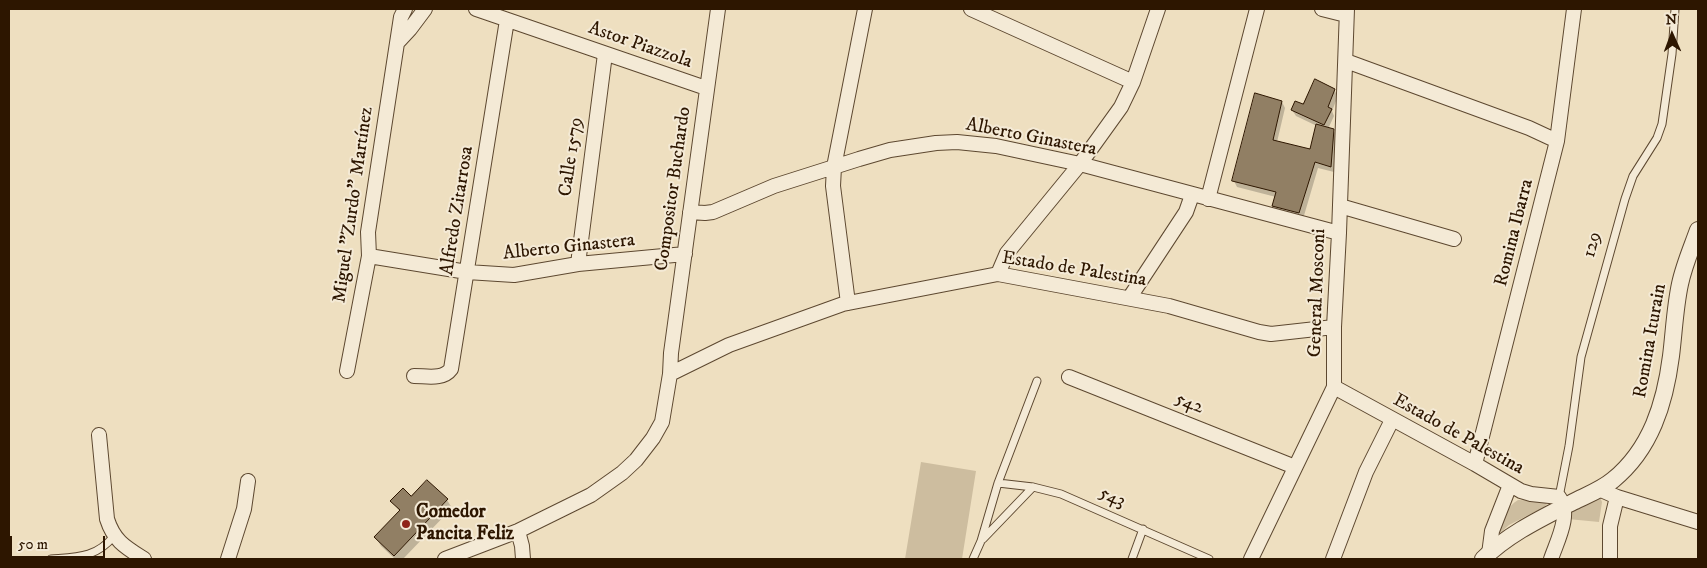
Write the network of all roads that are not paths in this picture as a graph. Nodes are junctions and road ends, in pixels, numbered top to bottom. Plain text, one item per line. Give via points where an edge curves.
1 (405, 9) edge
2 (425, 9) edge
3 (476, 9) edge
4 (718, 9) edge
5 (865, 9) edge
6 (971, 9) edge
7 (1158, 9) edge
8 (1257, 9) edge
9 (1322, 9) edge
10 (1574, 9) edge
11 (1675, 9) edge
12 (1347, 12) edge
13 (507, 20) junction
14 (397, 43) junction
15 (605, 54) junction
16 (1346, 61) junction
17 (1133, 82) junction
18 (706, 88) junction
19 (1557, 141) junction
20 (1080, 164) junction
21 (834, 167) junction
22 (1192, 195) junction
23 (1208, 199) junction
24 (1340, 206) junction
25 (690, 212) junction
26 (1698, 230) edge
27 (1339, 233) junction
28 (1454, 239) dead end
29 (685, 254) junction
30 (369, 256) junction
31 (578, 264) junction
32 (468, 272) junction
33 (998, 274) junction
34 (1130, 298) junction
35 (848, 303) junction
36 (1334, 327) junction
37 (347, 371) dead end
38 (670, 374) junction
39 (414, 376) dead end
40 (1069, 377) dead end
41 (1037, 381) dead end
42 (1334, 387) junction
43 (1392, 420) junction
44 (99, 436) dead end
45 (1475, 464) junction
46 (1295, 466) junction
47 (248, 481) dead end
48 (998, 483) junction
49 (1510, 485) junction
50 (1033, 487) junction
51 (1595, 492) junction
52 (1617, 497) junction
53 (1561, 502) junction
54 (1698, 522) edge
55 (1143, 530) junction
56 (518, 531) junction
57 (114, 536) junction
58 (981, 542) junction
59 (1486, 557) edge
60 (51, 559) edge
61 (144, 559) edge
62 (228, 559) edge
63 (445, 559) edge
64 (523, 559) edge
65 (973, 559) edge
66 (1132, 559) edge
67 (1209, 559) edge
68 (1251, 559) edge
69 (1333, 559) edge
70 (1551, 559) edge
71 (1610, 559) edge

1 - 14 street, Miguel "Zurdo" Martínez
2 - 14 street
3 - 13 street, Astor Piazzola
4 - 18 street, Compositor Buchardo
5 - 21 street
6 - 17 street
7 - 17 street
8 - 23 street
9 - 12 street
10 - 19 street, Romina Ibarra
11 - 53 lane, 129 via 1662,124 1633,176 1581,357
12 - 16 street, General Mosconi
13 - 15 street, Astor Piazzola
13 - 32 street, Alfredo Zitarrosa
14 - 30 street, Miguel "Zurdo" Martínez via 368,232
15 - 18 street, Astor Piazzola
15 - 31 street, Calle 1579
16 - 19 street via 1530,128
16 - 24 street, General Mosconi
17 - 20 street via 1121,107
18 - 25 street, Compositor Buchardo
19 - 45 street, Romina Ibarra
20 - 21 street, Alberto Ginastera via 996,146 957,142 890,150
20 - 22 street, Alberto Ginastera
20 - 33 street via 1007,253
21 - 25 street, Alberto Ginastera via 774,186 713,212
21 - 35 street via 833,186
22 - 23 street, Alberto Ginastera
22 - 34 street via 1186,212
23 - 27 street, Alberto Ginastera
24 - 27 street, General Mosconi
24 - 28 street
25 - 29 street, Compositor Buchardo
26 - 51 street, Romina Iturain via 1680,284 1668,380 1657,417 1646,442 1632,462
27 - 36 street, General Mosconi
29 - 31 street, Alberto Ginastera
29 - 38 street, Compositor Buchardo
30 - 32 street, Alberto Ginastera
30 - 37 street, Miguel "Zurdo" Martínez
31 - 32 street, Alberto Ginastera via 514,275
32 - 39 street, Alfredo Zitarrosa via 451,369 441,377
33 - 34 street, Estado de Palestina
33 - 35 street, Estado de Palestina
34 - 36 street, Estado de Palestina via 1271,334
35 - 38 street, Estado de Palestina via 729,345
36 - 42 street, General Mosconi
38 - 56 street, Compositor Buchardo via 662,422 636,460 591,495
40 - 46 street, 542
41 - 48 lane
42 - 43 street, Estado de Palestina
42 - 46 street, General Mosconi
43 - 45 street, Estado de Palestina
43 - 69 street via 1366,472
44 - 57 street via 107,519
45 - 49 street, Estado de Palestina
46 - 68 street, General Mosconi
47 - 62 street via 244,508
48 - 50 lane, 543
48 - 58 lane
49 - 53 street, Estado de Palestina
49 - 59 street via 1492,531
50 - 55 lane, 543 via 1060,494
50 - 58 lane
51 - 52 street
51 - 53 street, Romina Iturain
52 - 54 street
52 - 71 street via 1610,526
53 - 59 street, Romina Iturain
53 - 70 street via 1564,520
55 - 66 lane
55 - 67 lane, 543
56 - 63 street, Compositor Buchardo
56 - 64 street
57 - 60 lane via 105,547 89,555
57 - 61 street
58 - 65 lane

